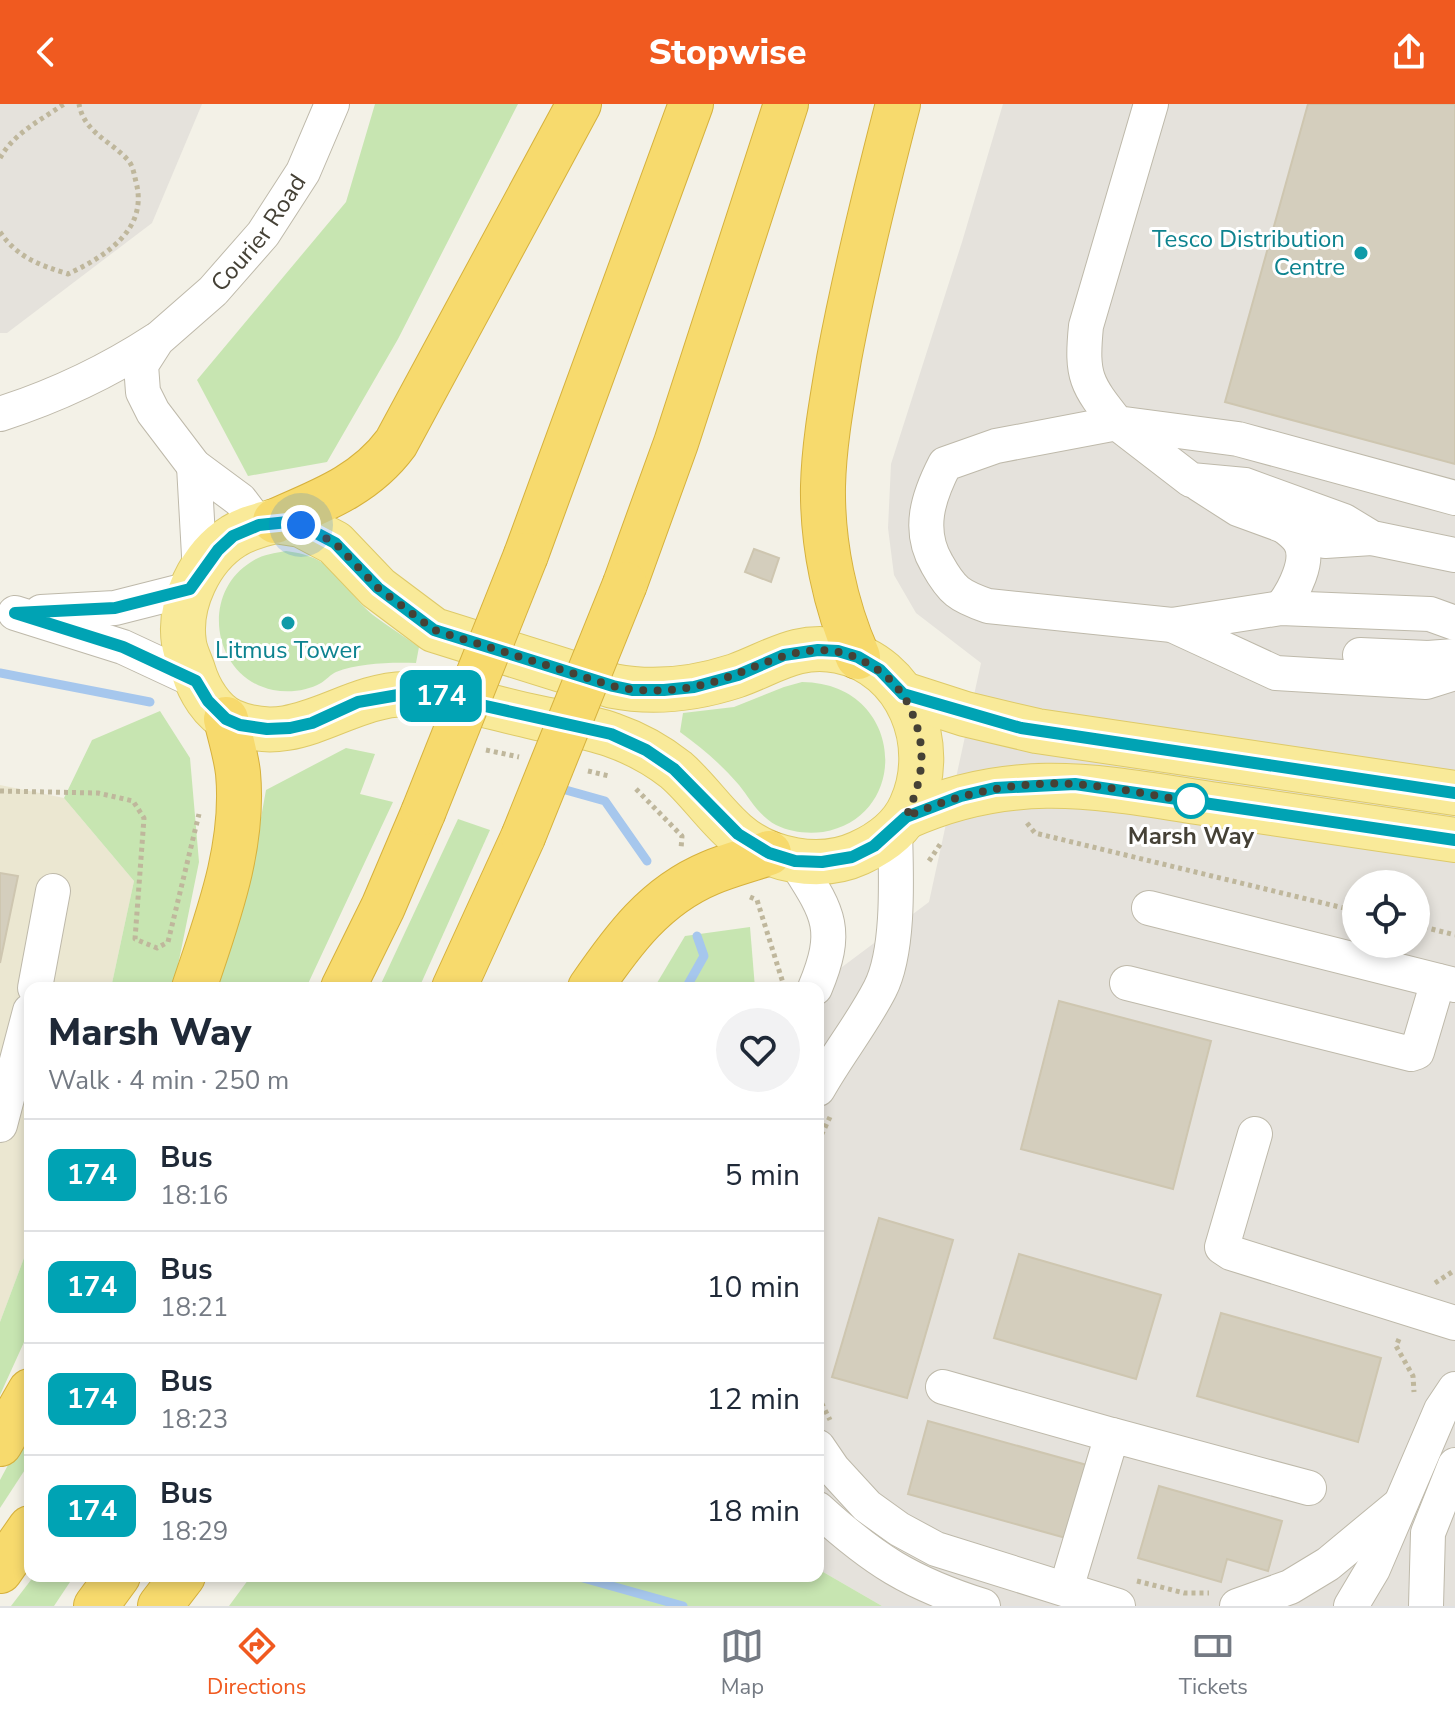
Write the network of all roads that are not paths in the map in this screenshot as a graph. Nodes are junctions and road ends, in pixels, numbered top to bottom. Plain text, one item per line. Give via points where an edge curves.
1 (332, 104) edge
2 (579, 104) edge
3 (691, 104) edge
4 (786, 104) edge
5 (898, 104) edge
6 (1151, 104) edge
7 (157, 340) junction
8 (0, 414) edge
9 (1117, 423) junction
10 (194, 466) junction
11 (1191, 480) junction
12 (1455, 498) edge
13 (267, 523) junction
14 (1284, 526) junction
15 (1372, 538) junction
16 (1454, 556) edge
17 (195, 581) junction
18 (1281, 608) junction
19 (8, 612) edge
20 (1455, 623) edge
21 (1172, 625) junction
22 (1455, 639) edge
23 (1455, 656) edge
24 (858, 657) junction
25 (1455, 673) edge
26 (196, 681) junction
27 (903, 694) junction
28 (226, 719) junction
29 (1455, 793) edge
30 (901, 824) junction
31 (1455, 840) edge
32 (782, 857) junction
33 (53, 891) dead end
34 (1149, 908) dead end
35 (36, 982) edge
36 (196, 982) edge
37 (346, 982) edge
38 (457, 982) edge
39 (594, 982) edge
40 (818, 982) edge
41 (1127, 983) dead end
42 (1446, 983) edge
43 (24, 1034) edge
44 (824, 1079) edge
45 (0, 1125) edge
46 (1255, 1134) dead end
47 (1455, 1323) edge
48 (943, 1387) dead end
49 (1455, 1389) edge
50 (24, 1402) edge
51 (1112, 1435) junction
52 (0, 1444) edge
53 (824, 1456) edge
54 (1455, 1465) edge
55 (1309, 1488) dead end
56 (1400, 1504) junction
57 (824, 1514) edge
58 (24, 1537) edge
59 (0, 1571) edge
60 (114, 1582) edge
61 (178, 1582) edge
62 (1066, 1589) junction
63 (96, 1606) edge
64 (160, 1606) edge
65 (983, 1606) edge
66 (1118, 1606) edge
67 (1237, 1606) edge
68 (1351, 1606) edge
69 (1426, 1606) edge

1 - 7 street, Courier Road via 303,172 263,234 213,291
2 - 13 highway via 391,450 347,488
3 - 37 highway, bridge via 526,555 423,813
4 - 38 highway, bridge via 625,584 523,837
5 - 24 highway via 847,320 825,451 829,559 845,628
6 - 9 street via 1086,326 1082,360 1098,399
7 - 8 street, Courier Road via 63,391
7 - 10 street, Courier Road via 141,365 143,392
9 - 11 street
9 - 12 street via 1238,439
9 - 21 street via 996,446 945,464 930,495 926,540 950,588 976,602 1009,610
10 - 13 street
10 - 17 street
11 - 14 street via 1238,509
11 - 15 street via 1245,485 1344,521
13 - 17 main road via 233,536
13 - 24 main road via 301,525 335,543 378,588 434,630 613,686 694,687 799,652 838,651
14 - 15 street via 1325,541
14 - 18 street via 1298,539 1302,562 1290,598
15 - 16 street
17 - 19 street via 115,608
17 - 26 main road via 183,622
18 - 20 street via 1430,614
18 - 21 street
19 - 26 street via 123,647
21 - 22 street
21 - 23 street via 1279,652
21 - 25 street via 1276,673 1426,682
24 - 27 main road
26 - 28 main road
27 - 29 main road via 1037,731
27 - 30 main road via 923,751 918,791
28 - 32 main road via 267,729 290,728 358,702 436,695 611,734 674,769 738,834
28 - 36 highway via 238,772 237,823 226,893
30 - 31 main road via 943,801 995,788 1075,784
30 - 32 main road via 852,857 822,862
30 - 44 street via 892,942 881,987
32 - 39 highway via 711,873 673,892 622,941
32 - 40 street via 828,917 830,939
33 - 35 street
34 - 42 street
41 - 42 street via 1411,1054 1417,1052
43 - 45 street
46 - 47 street via 1222,1247
48 - 51 street
49 - 56 street
50 - 52 highway
51 - 55 street
51 - 62 street
53 - 62 street via 867,1506 899,1529 936,1549
54 - 69 street via 1428,1533
56 - 67 street via 1328,1564 1290,1587
56 - 68 street
57 - 65 street via 888,1566 925,1586
58 - 59 highway
60 - 63 highway
61 - 64 highway
62 - 66 street

